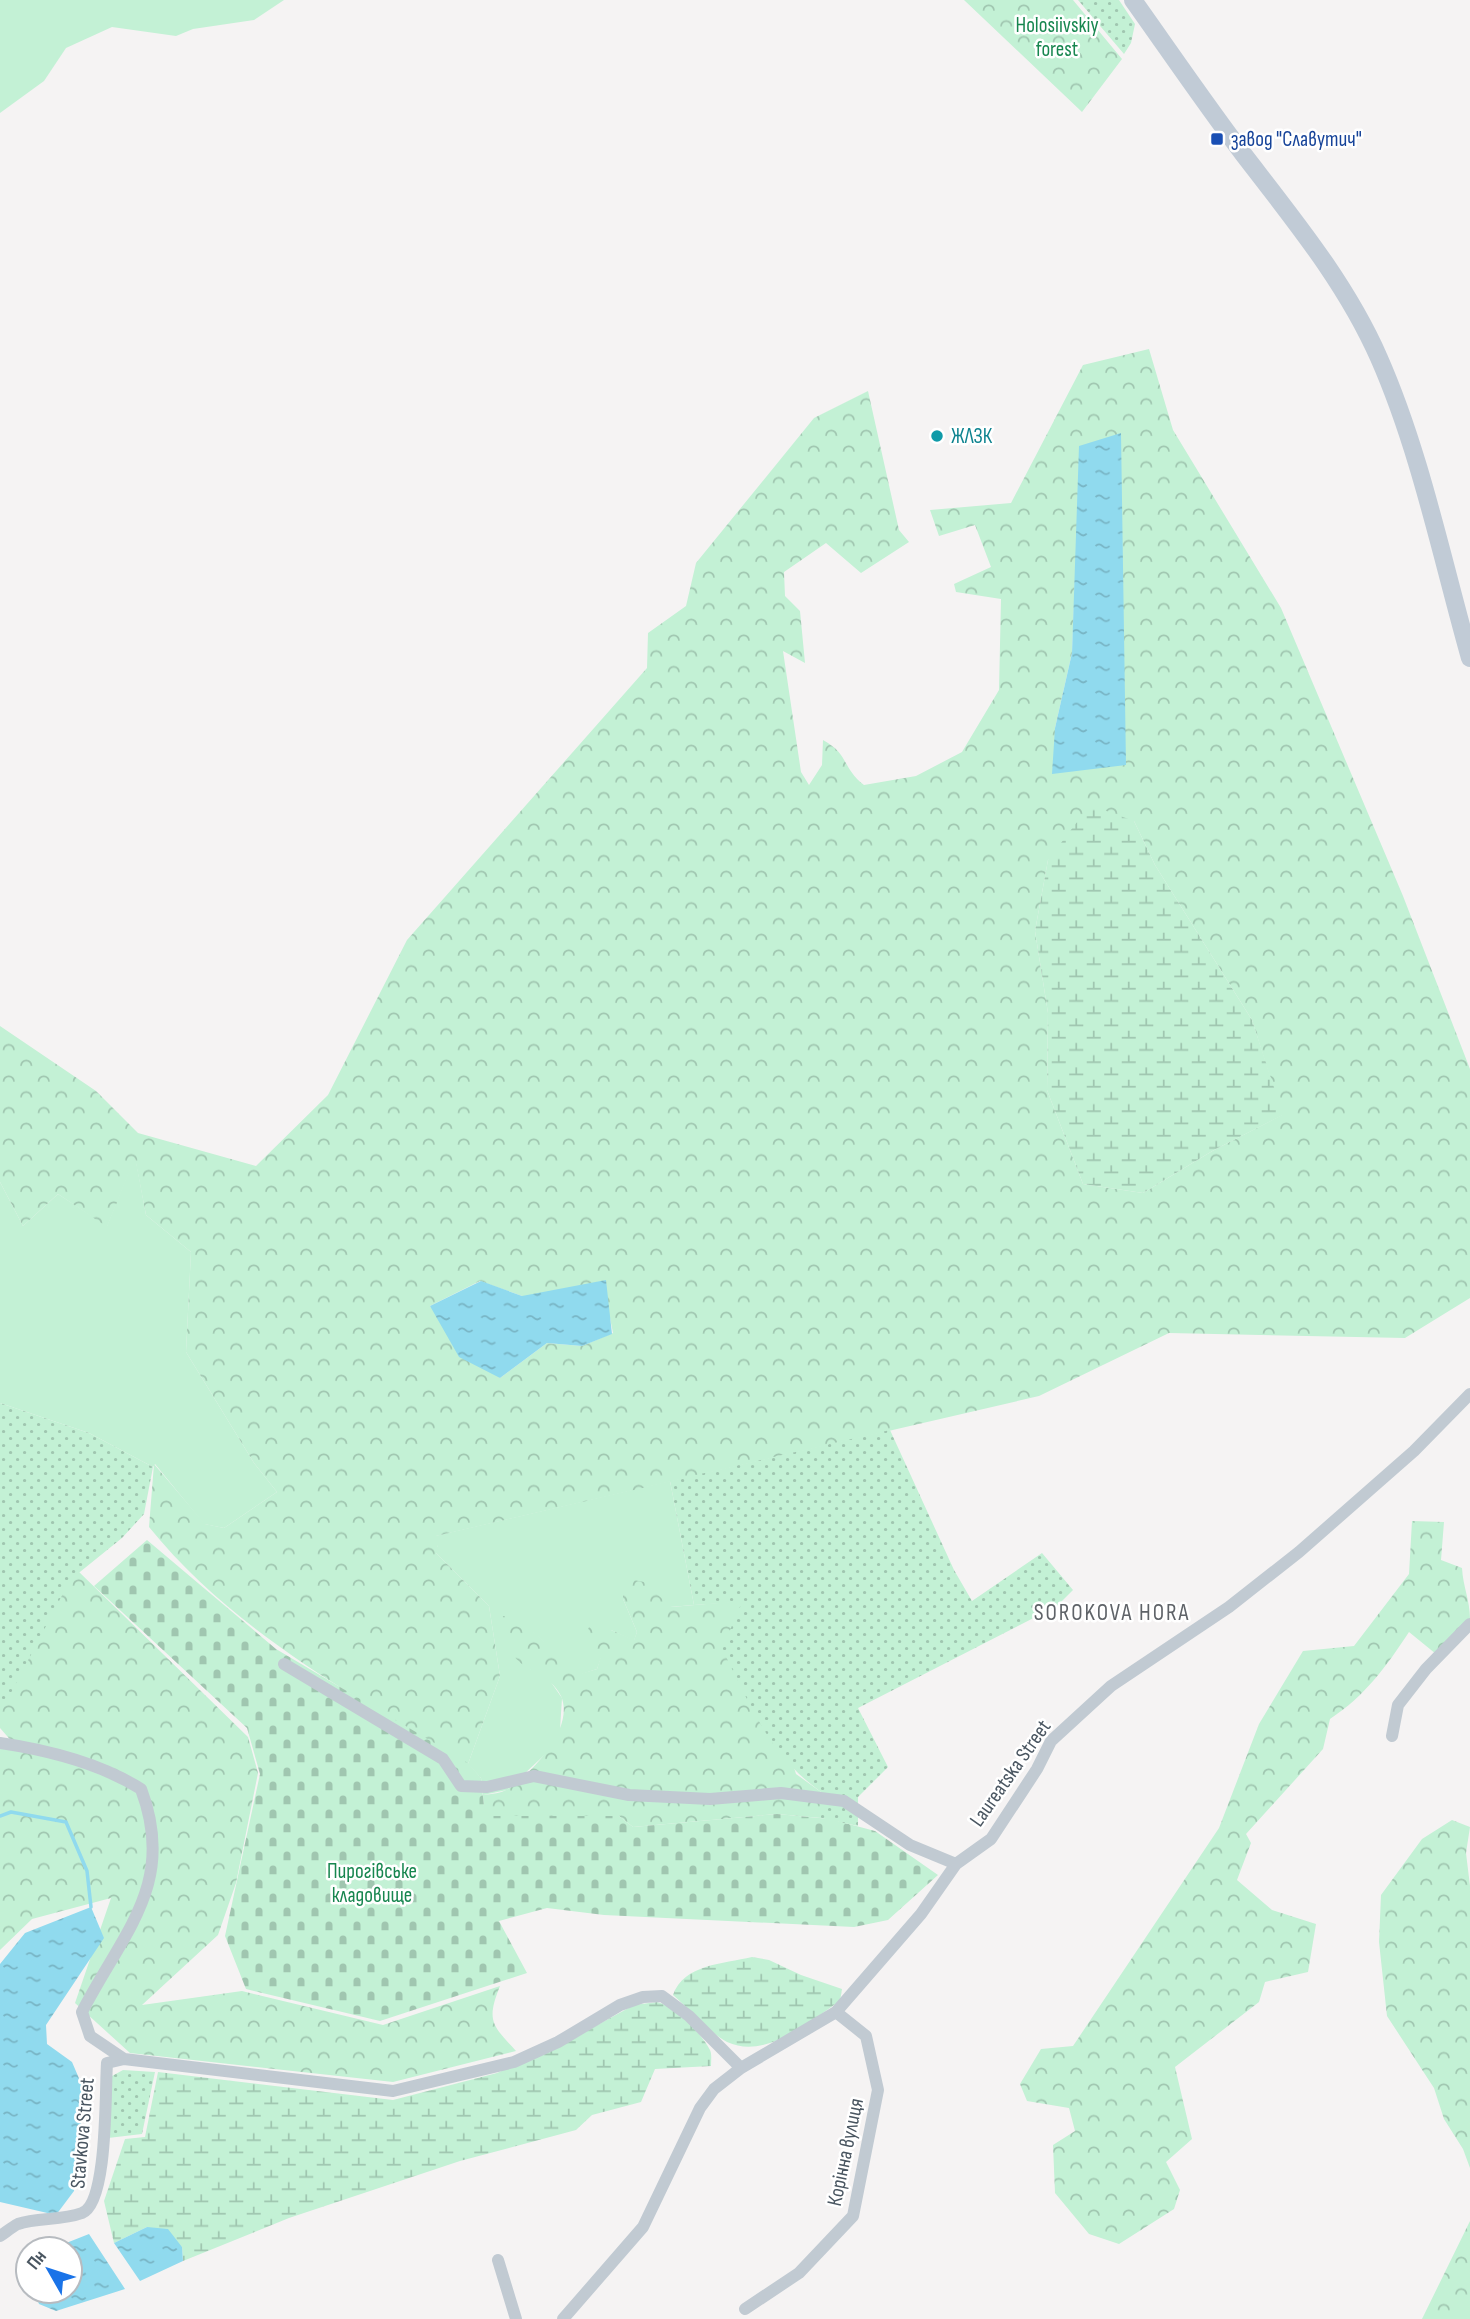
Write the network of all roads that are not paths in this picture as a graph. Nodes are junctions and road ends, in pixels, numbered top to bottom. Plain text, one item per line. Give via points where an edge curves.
1 (1133, 0) edge
2 (1470, 658) edge
3 (1470, 1394) edge
4 (1470, 1624) edge
5 (284, 1664) dead end
6 (1392, 1736) dead end
7 (0, 1743) edge
8 (956, 1864) junction
9 (836, 2012) junction
10 (103, 2046) junction
11 (124, 2059) junction
12 (107, 2063) junction
13 (741, 2068) junction
14 (0, 2236) edge
15 (498, 2260) dead end
16 (745, 2309) dead end
17 (516, 2319) edge
18 (563, 2319) edge

1 - 2 street via 1304,232 1344,292 1378,356 1405,422
3 - 8 street, Laureatska Street via 1414,1451 1299,1552 1080,1712 1051,1741 991,1839
4 - 6 street via 1398,1705
5 - 8 street via 443,1759 461,1786 487,1787 534,1776 629,1796 710,1799 781,1793 844,1801 910,1845
7 - 10 street via 121,1776 141,1788 146,1802 153,1855 147,1895 82,2012 90,2036
8 - 9 street, Laureatska Street via 921,1914
9 - 13 street, Laureatska Street
9 - 16 street, Корінна вулиця via 866,2036 878,2090 853,2216 799,2273
10 - 11 street
10 - 12 street
11 - 12 street, Stavkova Street
11 - 13 street via 393,2091 514,2062 620,2006 662,1996 689,2015
12 - 14 street, Stavkova Street via 96,2201 86,2212 19,2224
13 - 18 street, Laureatska Street via 714,2089 700,2108 643,2227
15 - 17 street

